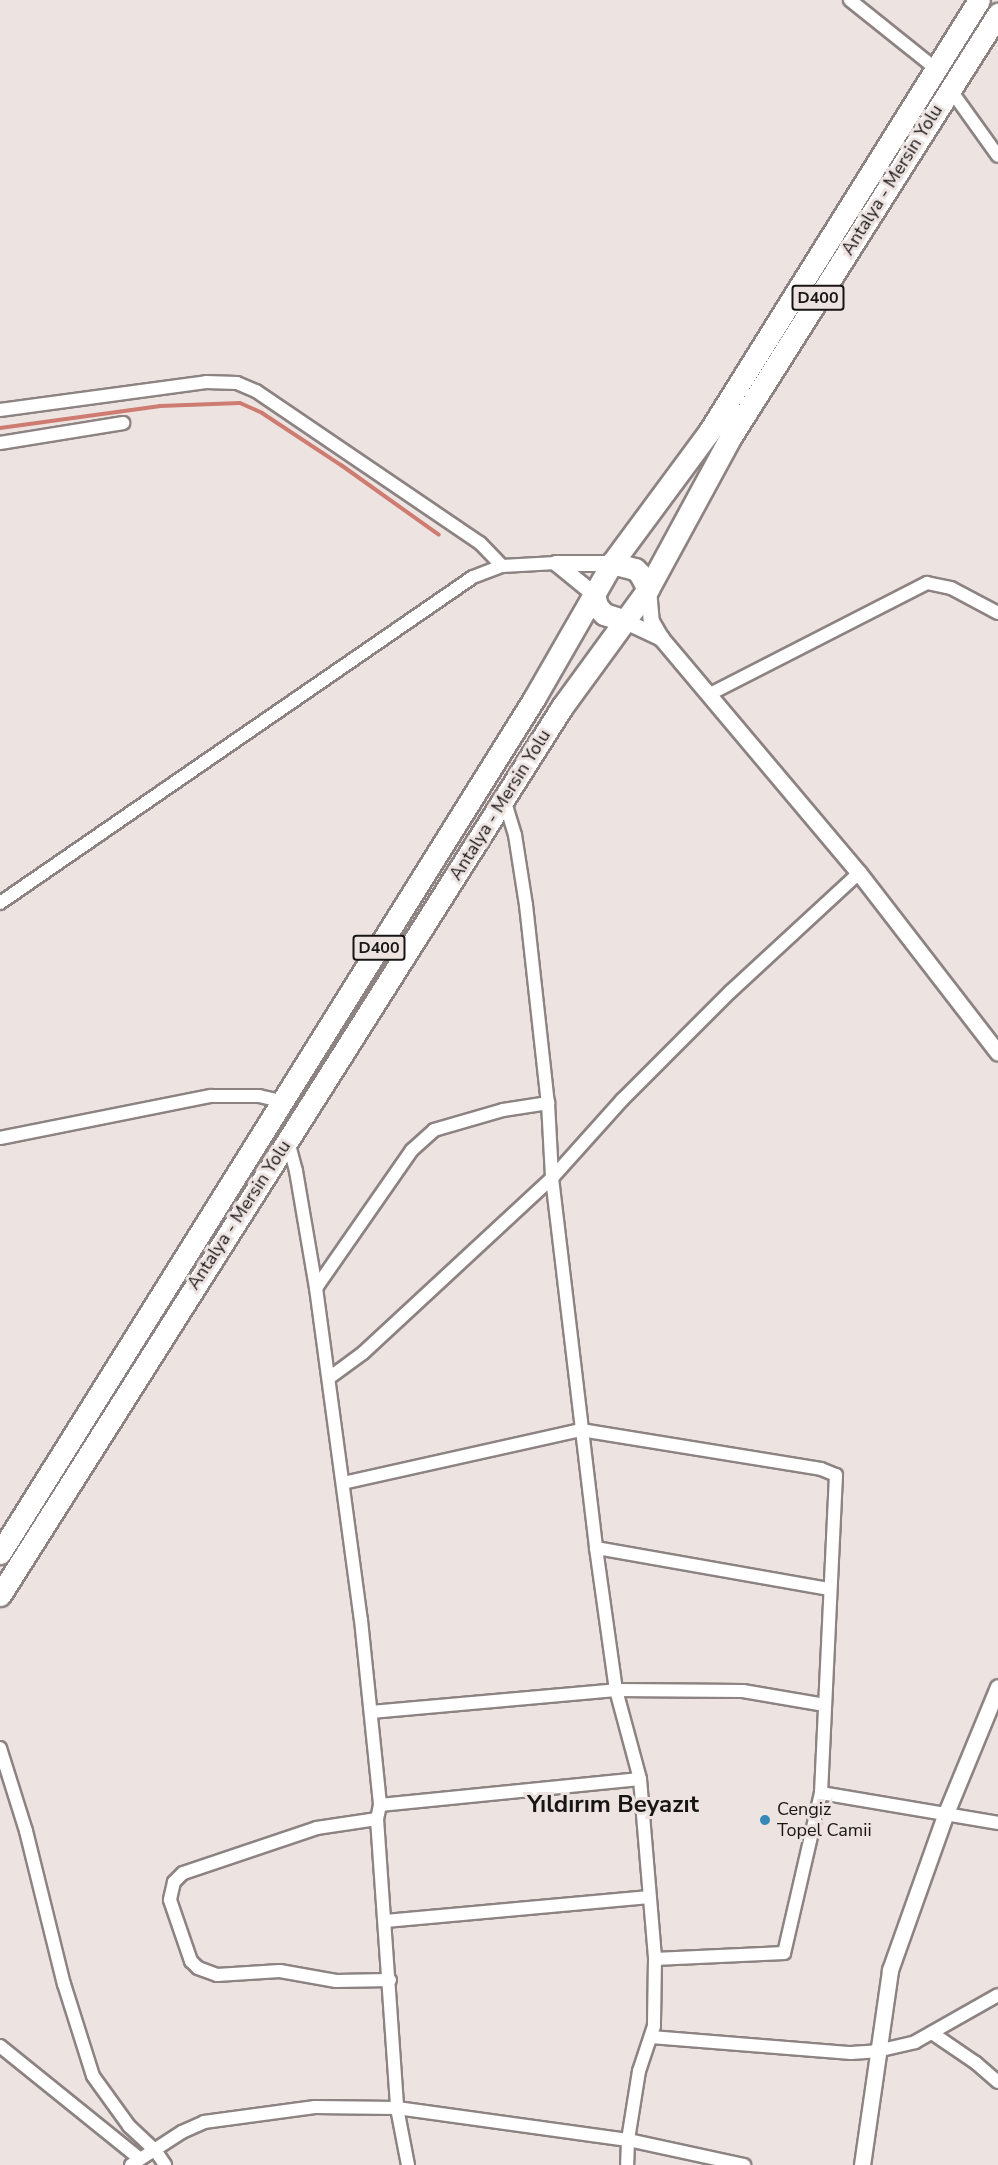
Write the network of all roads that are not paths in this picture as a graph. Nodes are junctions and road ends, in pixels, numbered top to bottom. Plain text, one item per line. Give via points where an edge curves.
1 (850, 0) edge
2 (979, 0) edge
3 (998, 14) edge
4 (935, 68) junction
5 (950, 89) junction
6 (998, 156) edge
7 (0, 410) edge
8 (123, 423) dead end
9 (0, 442) edge
10 (556, 563) junction
11 (612, 563) junction
12 (502, 566) junction
13 (648, 589) junction
14 (594, 594) junction
15 (998, 613) edge
16 (625, 621) junction
17 (661, 638) junction
18 (710, 694) junction
19 (504, 799) junction
20 (859, 873) junction
21 (0, 903) edge
22 (998, 1053) edge
23 (284, 1102) junction
24 (548, 1103) junction
25 (0, 1138) edge
26 (287, 1140) junction
27 (552, 1178) junction
28 (316, 1288) junction
29 (329, 1378) junction
30 (581, 1430) junction
31 (343, 1483) junction
32 (596, 1548) junction
33 (0, 1553) edge
34 (829, 1589) junction
35 (0, 1595) edge
36 (998, 1688) edge
37 (616, 1690) junction
38 (825, 1705) junction
39 (371, 1712) junction
40 (0, 1748) edge
41 (640, 1779) junction
42 (821, 1793) junction
43 (380, 1805) junction
44 (946, 1813) junction
45 (377, 1819) junction
46 (998, 1822) edge
47 (649, 1897) junction
48 (386, 1921) junction
49 (655, 1959) junction
50 (390, 1980) junction
51 (998, 1995) edge
52 (932, 2033) junction
53 (651, 2037) junction
54 (0, 2046) edge
55 (877, 2051) junction
56 (998, 2082) edge
57 (397, 2109) junction
58 (628, 2140) junction
59 (155, 2150) junction
60 (136, 2162) edge
61 (165, 2165) edge
62 (408, 2165) edge
63 (627, 2165) edge
64 (744, 2165) edge
65 (862, 2165) edge

1 - 4 street
2 - 4 highway, Antalya - Mersin Yolu / D400
3 - 5 highway, Antalya - Mersin Yolu / D400
4 - 11 highway, Antalya - Mersin Yolu / D400 via 709,432
5 - 6 street
5 - 13 highway, Antalya - Mersin Yolu / D400 via 730,438
7 - 12 street via 195,383 237,383 256,391 480,543
8 - 9 street
10 - 11 street
10 - 12 street
10 - 14 street
11 - 13 highway via 635,569
11 - 14 highway, Antalya - Mersin Yolu / D400
12 - 21 street via 450,591
13 - 16 highway, Antalya - Mersin Yolu / D400
13 - 17 street via 651,621
14 - 16 highway via 604,614
14 - 23 highway, Antalya - Mersin Yolu / D400 via 535,697
15 - 18 street via 951,588 927,583
16 - 17 street
16 - 19 highway, Antalya - Mersin Yolu / D400 via 562,707
17 - 18 street
18 - 20 street
19 - 24 street via 515,835 526,904
19 - 26 highway, Antalya - Mersin Yolu / D400
20 - 22 street
20 - 27 street via 622,1100
23 - 25 street via 259,1096 211,1096
23 - 33 highway, Antalya - Mersin Yolu / D400
24 - 27 street
24 - 28 street via 503,1110 434,1130 412,1150
26 - 28 street
26 - 35 highway, Antalya - Mersin Yolu / D400
27 - 29 street via 363,1353
27 - 30 street
28 - 29 street
29 - 31 street
30 - 31 street
30 - 32 street
30 - 34 street via 821,1469 836,1475
31 - 39 street
32 - 34 street
32 - 37 street
34 - 38 street
36 - 44 street
37 - 38 street via 743,1691
37 - 39 street
37 - 41 street
38 - 42 street
39 - 43 street
40 - 59 street via 93,2076 129,2126
41 - 43 street
41 - 47 street
42 - 44 street
42 - 49 street via 784,1953
43 - 45 street
44 - 46 street
44 - 55 street via 890,1970
45 - 48 street
45 - 50 street via 317,1828 183,1873 174,1882 170,1900 191,1960 198,1968 217,1975 280,1971 336,1980
47 - 48 street
47 - 49 street
48 - 50 street
49 - 53 street
50 - 57 street
51 - 52 street
52 - 55 street via 915,2042
52 - 56 street
53 - 55 street via 851,2053
53 - 58 street via 639,2071
54 - 60 street
55 - 65 street
57 - 58 street
57 - 59 street via 315,2107 224,2118 197,2125
57 - 62 street
58 - 63 street
58 - 64 street
59 - 60 street
59 - 61 street

